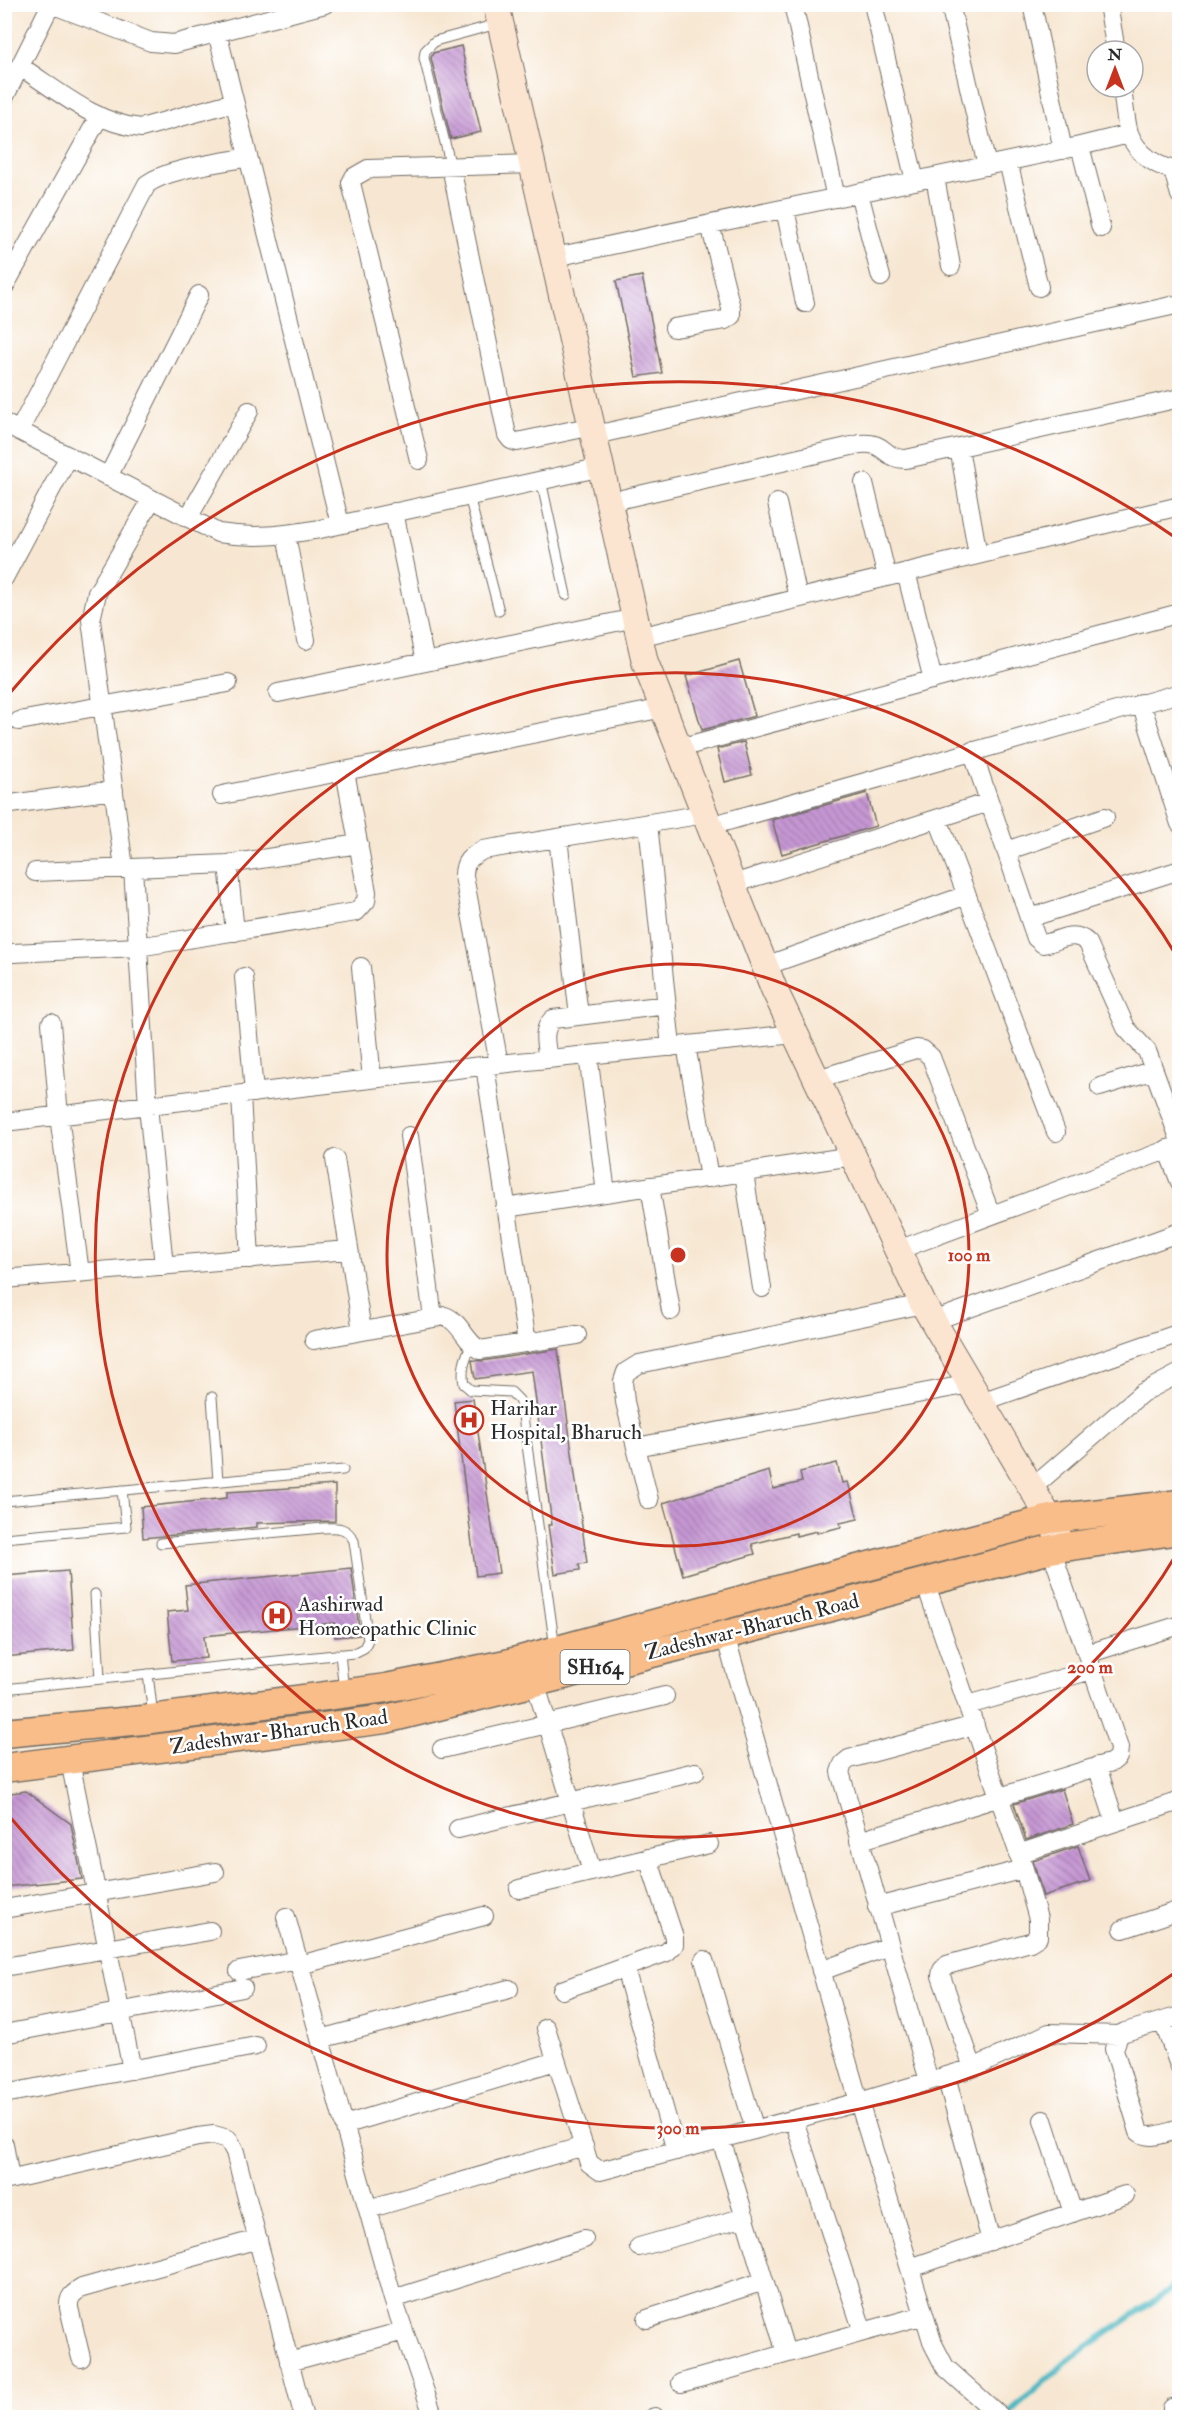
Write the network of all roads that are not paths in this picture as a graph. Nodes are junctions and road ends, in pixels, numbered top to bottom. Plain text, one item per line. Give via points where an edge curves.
1 (325, 4) edge
2 (793, 4) edge
3 (873, 4) edge
4 (950, 4) edge
5 (1032, 4) edge
6 (1108, 4) edge
7 (51, 5) edge
8 (498, 14) edge
9 (217, 32) junction
10 (1114, 39) edge
11 (21, 67) junction
12 (4, 98) edge
13 (1124, 99) edge
14 (234, 102) junction
15 (99, 117) junction
16 (1129, 134) junction
17 (1071, 148) junction
18 (248, 157) junction
19 (1008, 162) junction
20 (533, 164) junction
21 (987, 166) junction
22 (451, 167) junction
23 (1176, 170) edge
24 (935, 177) junction
25 (915, 181) junction
26 (859, 193) junction
27 (1179, 195) edge
28 (836, 198) junction
29 (785, 208) junction
30 (710, 224) junction
31 (1101, 228) dead end
32 (555, 257) junction
33 (951, 266) dead end
34 (881, 277) dead end
35 (4, 287) edge
36 (1039, 287) dead end
37 (199, 295) dead end
38 (805, 303) dead end
39 (1179, 304) edge
40 (674, 328) dead end
41 (1179, 398) edge
42 (249, 411) dead end
43 (12, 427) edge
44 (594, 431) junction
45 (959, 448) junction
46 (69, 456) junction
47 (419, 460) dead end
48 (602, 467) junction
49 (108, 477) junction
50 (541, 480) junction
51 (864, 483) dead end
52 (469, 496) junction
53 (152, 499) junction
54 (609, 502) junction
55 (777, 503) dead end
56 (1179, 506) edge
57 (394, 512) junction
58 (188, 518) junction
59 (340, 524) junction
60 (286, 535) junction
61 (978, 555) junction
62 (906, 572) junction
63 (887, 577) junction
64 (4, 578) edge
65 (566, 595) dead end
66 (798, 598) junction
67 (499, 611) dead end
68 (1179, 613) edge
69 (637, 627) junction
70 (306, 640) dead end
71 (425, 662) junction
72 (933, 680) junction
73 (228, 683) dead end
74 (278, 693) dead end
75 (1179, 693) edge
76 (1141, 703) junction
77 (103, 705) junction
78 (664, 708) junction
79 (19, 721) dead end
80 (679, 748) junction
81 (972, 751) junction
82 (345, 771) junction
83 (114, 790) junction
84 (222, 795) dead end
85 (989, 802) junction
86 (11, 804) dead end
87 (1105, 817) dead end
88 (938, 819) junction
89 (708, 820) junction
90 (648, 823) junction
91 (1179, 824) edge
92 (558, 838) junction
93 (358, 844) junction
94 (1006, 851) junction
95 (228, 864) junction
96 (129, 868) junction
97 (1179, 870) edge
98 (35, 872) dead end
99 (733, 884) junction
100 (966, 895) junction
101 (1029, 918) junction
102 (235, 932) junction
103 (138, 948) junction
104 (13, 953) dead end
105 (765, 966) junction
106 (361, 967) dead end
107 (243, 977) dead end
108 (667, 1005) junction
109 (579, 1016) junction
110 (51, 1023) dead end
111 (795, 1034) junction
112 (678, 1046) junction
113 (588, 1055) junction
114 (548, 1059) junction
115 (492, 1065) junction
116 (1154, 1070) junction
117 (372, 1079) junction
118 (817, 1079) junction
119 (1100, 1087) dead end
120 (247, 1094) junction
121 (148, 1106) junction
122 (59, 1116) junction
123 (4, 1122) edge
124 (1056, 1132) dead end
125 (409, 1136) dead end
126 (1175, 1145) edge
127 (853, 1156) junction
128 (335, 1159) dead end
129 (744, 1173) junction
130 (709, 1178) junction
131 (1179, 1182) edge
132 (650, 1186) junction
133 (606, 1193) junction
134 (505, 1208) junction
135 (991, 1215) junction
136 (1179, 1232) edge
137 (348, 1250) junction
138 (898, 1250) junction
139 (250, 1259) junction
140 (164, 1266) junction
141 (80, 1273) junction
142 (4, 1279) edge
143 (762, 1288) dead end
144 (671, 1311) dead end
145 (928, 1313) junction
146 (433, 1318) junction
147 (362, 1331) junction
148 (1179, 1332) edge
149 (577, 1335) dead end
150 (314, 1340) dead end
151 (527, 1343) junction
152 (471, 1345) junction
153 (1179, 1373) edge
154 (975, 1393) junction
155 (212, 1397) dead end
156 (636, 1447) junction
157 (344, 1470) dead end
158 (218, 1481) junction
159 (1032, 1488) junction
160 (122, 1490) junction
161 (649, 1500) dead end
162 (4, 1501) edge
163 (1050, 1520) junction
164 (1179, 1524) edge
165 (4, 1538) edge
166 (161, 1543) dead end
167 (1057, 1548) junction
168 (925, 1582) junction
169 (95, 1594) dead end
170 (1178, 1630) edge
171 (725, 1635) junction
172 (555, 1651) junction
173 (340, 1654) junction
174 (1090, 1662) junction
175 (148, 1674) junction
176 (100, 1679) junction
177 (535, 1682) junction
178 (4, 1689) edge
179 (344, 1694) junction
180 (665, 1696) dead end
181 (968, 1705) junction
182 (153, 1718) junction
183 (547, 1724) junction
184 (975, 1725) junction
185 (4, 1733) edge
186 (442, 1749) dead end
187 (70, 1761) junction
188 (1097, 1766) junction
189 (4, 1768) edge
190 (695, 1772) dead end
191 (999, 1796) junction
192 (1179, 1801) edge
193 (571, 1802) junction
194 (1115, 1822) junction
195 (458, 1829) dead end
196 (859, 1841) junction
197 (709, 1844) dead end
198 (648, 1858) junction
199 (1021, 1861) junction
200 (215, 1872) dead end
201 (592, 1872) junction
202 (519, 1889) dead end
203 (96, 1894) junction
204 (877, 1907) junction
205 (4, 1909) edge
206 (1179, 1910) edge
207 (484, 1916) dead end
208 (286, 1917) dead end
209 (1123, 1929) dead end
210 (210, 1931) dead end
211 (889, 1946) junction
212 (107, 1950) junction
213 (704, 1960) dead end
214 (300, 1965) junction
215 (4, 1967) edge
216 (625, 1968) junction
217 (821, 1971) junction
218 (509, 1989) dead end
219 (562, 1990) dead end
220 (120, 2012) junction
221 (1171, 2018) edge
222 (546, 2028) dead end
223 (4, 2034) edge
224 (1119, 2035) junction
225 (320, 2039) junction
226 (256, 2046) dead end
227 (556, 2061) junction
228 (973, 2068) junction
229 (1179, 2068) edge
230 (132, 2070) junction
231 (938, 2079) junction
232 (4, 2094) edge
233 (859, 2102) junction
234 (794, 2120) junction
235 (1043, 2120) dead end
236 (344, 2125) junction
237 (1179, 2129) edge
238 (754, 2130) junction
239 (721, 2139) junction
240 (4, 2144) edge
241 (584, 2146) junction
242 (676, 2151) junction
243 (7, 2180) edge
244 (1125, 2195) dead end
245 (368, 2209) junction
246 (1073, 2213) junction
247 (745, 2217) junction
248 (258, 2239) junction
249 (584, 2239) dead end
250 (991, 2241) junction
251 (639, 2247) dead end
252 (910, 2268) junction
253 (764, 2281) junction
254 (393, 2299) junction
255 (924, 2315) junction
256 (647, 2319) dead end
257 (404, 2331) junction
258 (863, 2332) junction
259 (786, 2353) junction
260 (81, 2358) dead end
261 (289, 2361) junction
262 (681, 2383) dead end
263 (997, 2413) edge
264 (304, 2418) edge
265 (434, 2418) edge

1 - 9 street
2 - 28 street
3 - 25 street
4 - 21 street
5 - 17 street
6 - 10 street
7 - 9 street via 151,42 174,44
7 - 11 street
8 - 20 main road
8 - 22 lane via 435,41 425,51
9 - 14 street
11 - 12 street
11 - 15 street
13 - 16 street
14 - 15 street via 141,128
14 - 18 street
15 - 35 street
16 - 17 street
16 - 23 street via 1143,155
17 - 19 street
17 - 31 street
18 - 43 street via 169,174 147,184
18 - 59 street
19 - 21 street
19 - 36 street
20 - 22 street
20 - 32 main road
21 - 24 street
22 - 44 street via 507,435 517,442
22 - 47 street via 369,169 351,183
23 - 27 street
24 - 25 street
24 - 33 street
25 - 26 street
26 - 28 street
26 - 34 street
28 - 29 street
29 - 30 street
29 - 38 street
30 - 32 street
30 - 40 street via 731,316
32 - 44 main road
37 - 49 street
39 - 44 street
41 - 45 street
42 - 58 street
43 - 46 street
44 - 48 main road
45 - 54 street via 896,459 882,446 860,444
45 - 61 street
46 - 49 street
46 - 64 street
48 - 50 street
48 - 54 main road
49 - 53 street
50 - 52 street
50 - 65 lane
51 - 63 street
52 - 57 street
52 - 67 lane
53 - 58 street
53 - 77 street via 93,605
54 - 69 main road
55 - 66 street
56 - 61 street
57 - 59 street
57 - 71 street
58 - 60 street via 218,533 247,538
59 - 60 street
60 - 70 street
61 - 62 street
62 - 63 street
62 - 72 street
63 - 66 street
66 - 69 street
68 - 72 street
69 - 71 street
69 - 78 main road via 645,662
71 - 74 street
72 - 80 street
73 - 77 street
75 - 76 street
76 - 81 street
76 - 91 street
77 - 79 street
77 - 83 street
78 - 80 main road
78 - 82 street
80 - 89 main road
81 - 85 street
81 - 89 street
82 - 84 street
82 - 93 street
83 - 86 street
83 - 96 street
85 - 88 street
85 - 94 street
87 - 94 street
88 - 99 street
88 - 100 street
89 - 90 street
89 - 99 main road
90 - 92 street
90 - 108 street
92 - 109 street
92 - 115 street via 483,850 470,857 464,866
93 - 95 street
93 - 102 street via 367,892 366,901 356,912
94 - 101 street
95 - 96 street
95 - 102 street
96 - 98 street
96 - 103 street
97 - 101 street
99 - 105 main road
100 - 105 street
100 - 124 street
101 - 116 street via 1036,938 1043,944 1072,935 1088,943 1126,1028 1147,1051
102 - 103 street
103 - 104 street
103 - 121 street
105 - 111 main road
106 - 117 street
107 - 120 street
108 - 109 street
108 - 112 street
109 - 114 street via 553,1019 547,1024
110 - 122 street
111 - 112 street
111 - 118 main road
112 - 113 street
112 - 130 street
113 - 114 street
113 - 133 street
114 - 115 street
115 - 117 street
115 - 134 street
116 - 119 street
116 - 126 street
117 - 120 street
118 - 127 main road
118 - 135 street via 923,1050 931,1057
120 - 121 street
120 - 139 street
121 - 122 street
121 - 140 street
122 - 123 street
122 - 141 street
125 - 146 street
126 - 131 street
126 - 135 street
127 - 129 street
127 - 138 main road
128 - 137 street
129 - 130 street
129 - 143 street
130 - 132 street
132 - 133 street
132 - 144 street
133 - 134 street
134 - 151 street
135 - 138 street
136 - 145 street
137 - 139 street
137 - 147 street
138 - 145 main road
139 - 140 street
140 - 141 street
141 - 142 street
145 - 154 main road
145 - 156 street via 639,1364 626,1372 623,1381
146 - 147 street
146 - 152 street via 451,1319
147 - 150 street
148 - 154 street
149 - 151 street
151 - 152 street via 480,1350
152 - 172 lane via 464,1362 464,1384 471,1390 511,1392 522,1409
153 - 159 street via 1142,1394
154 - 156 street
154 - 159 main road
155 - 158 lane
156 - 161 street
157 - 158 lane
158 - 160 lane
159 - 163 main road
160 - 162 lane
160 - 165 lane via 126,1527
163 - 164 main road, Zadeshwar-Bharuch Road / SH164
163 - 167 main road
163 - 172 main road, Zadeshwar-Bharuch Road / SH164
164 - 167 main road, Zadeshwar-Bharuch Road / SH164
166 - 173 lane via 344,1528 354,1541 368,1640 364,1648 354,1653
167 - 168 main road, Zadeshwar-Bharuch Road / SH164
167 - 174 street
168 - 171 main road, Zadeshwar-Bharuch Road / SH164
168 - 181 street
169 - 176 lane
170 - 174 street
171 - 177 main road, Zadeshwar-Bharuch Road / SH164
171 - 217 street
172 - 179 main road, Zadeshwar-Bharuch Road / SH164
173 - 175 lane
173 - 179 lane
174 - 181 street
174 - 188 street via 1119,1748 1118,1757 1112,1762
175 - 176 lane
175 - 182 lane
176 - 178 lane
177 - 183 street
177 - 187 main road, Zadeshwar-Bharuch Road / SH164 via 386,1719
179 - 182 main road, Zadeshwar-Bharuch Road / SH164
180 - 183 street
181 - 184 street
182 - 185 main road, Zadeshwar-Bharuch Road / SH164
183 - 186 street
183 - 193 street
184 - 191 street
184 - 196 street via 849,1759 843,1764 840,1772
187 - 189 main road, Zadeshwar-Bharuch Road / SH164
187 - 203 street
188 - 191 street
188 - 194 street
190 - 193 street
191 - 196 street
191 - 199 street
192 - 194 street
193 - 195 street
193 - 201 street
194 - 199 street
196 - 204 street
197 - 198 street
198 - 201 street
198 - 216 street via 674,1946
199 - 204 street
199 - 228 street via 1038,1919 1038,1937 947,1965 942,1970
200 - 203 street
201 - 202 street
203 - 205 street
203 - 212 street
204 - 211 street
206 - 209 street
207 - 214 street
208 - 214 street
210 - 212 street
211 - 217 street
211 - 231 street
212 - 215 street
212 - 220 street
213 - 238 street
214 - 220 street via 294,1961 241,1980
214 - 225 street
216 - 219 street
216 - 242 street
217 - 233 street
218 - 225 street
220 - 223 street
220 - 230 street
221 - 224 street
221 - 229 street
222 - 227 street
224 - 228 street via 1049,2033
224 - 237 street via 1114,2049 1139,2132 1150,2136
225 - 236 street
226 - 230 street
227 - 236 street
227 - 241 street
228 - 231 street
230 - 232 street
231 - 233 street
231 - 250 street
233 - 234 street
233 - 252 street
234 - 238 street
234 - 258 street
235 - 246 street
236 - 245 street
238 - 239 street
239 - 242 street
239 - 247 street
240 - 243 street
241 - 242 street via 589,2163 600,2171
241 - 245 street
243 - 248 street via 214,2135 228,2139 235,2152
244 - 246 street
245 - 254 street
246 - 250 street
247 - 251 street
247 - 253 street
248 - 260 street via 73,2293 69,2308
248 - 261 street
249 - 254 street
250 - 252 street
252 - 255 street
253 - 256 street
253 - 259 street
254 - 257 street
255 - 258 street
255 - 263 street via 945,2367
257 - 261 street
257 - 265 street
258 - 259 street
259 - 262 street
261 - 264 street

